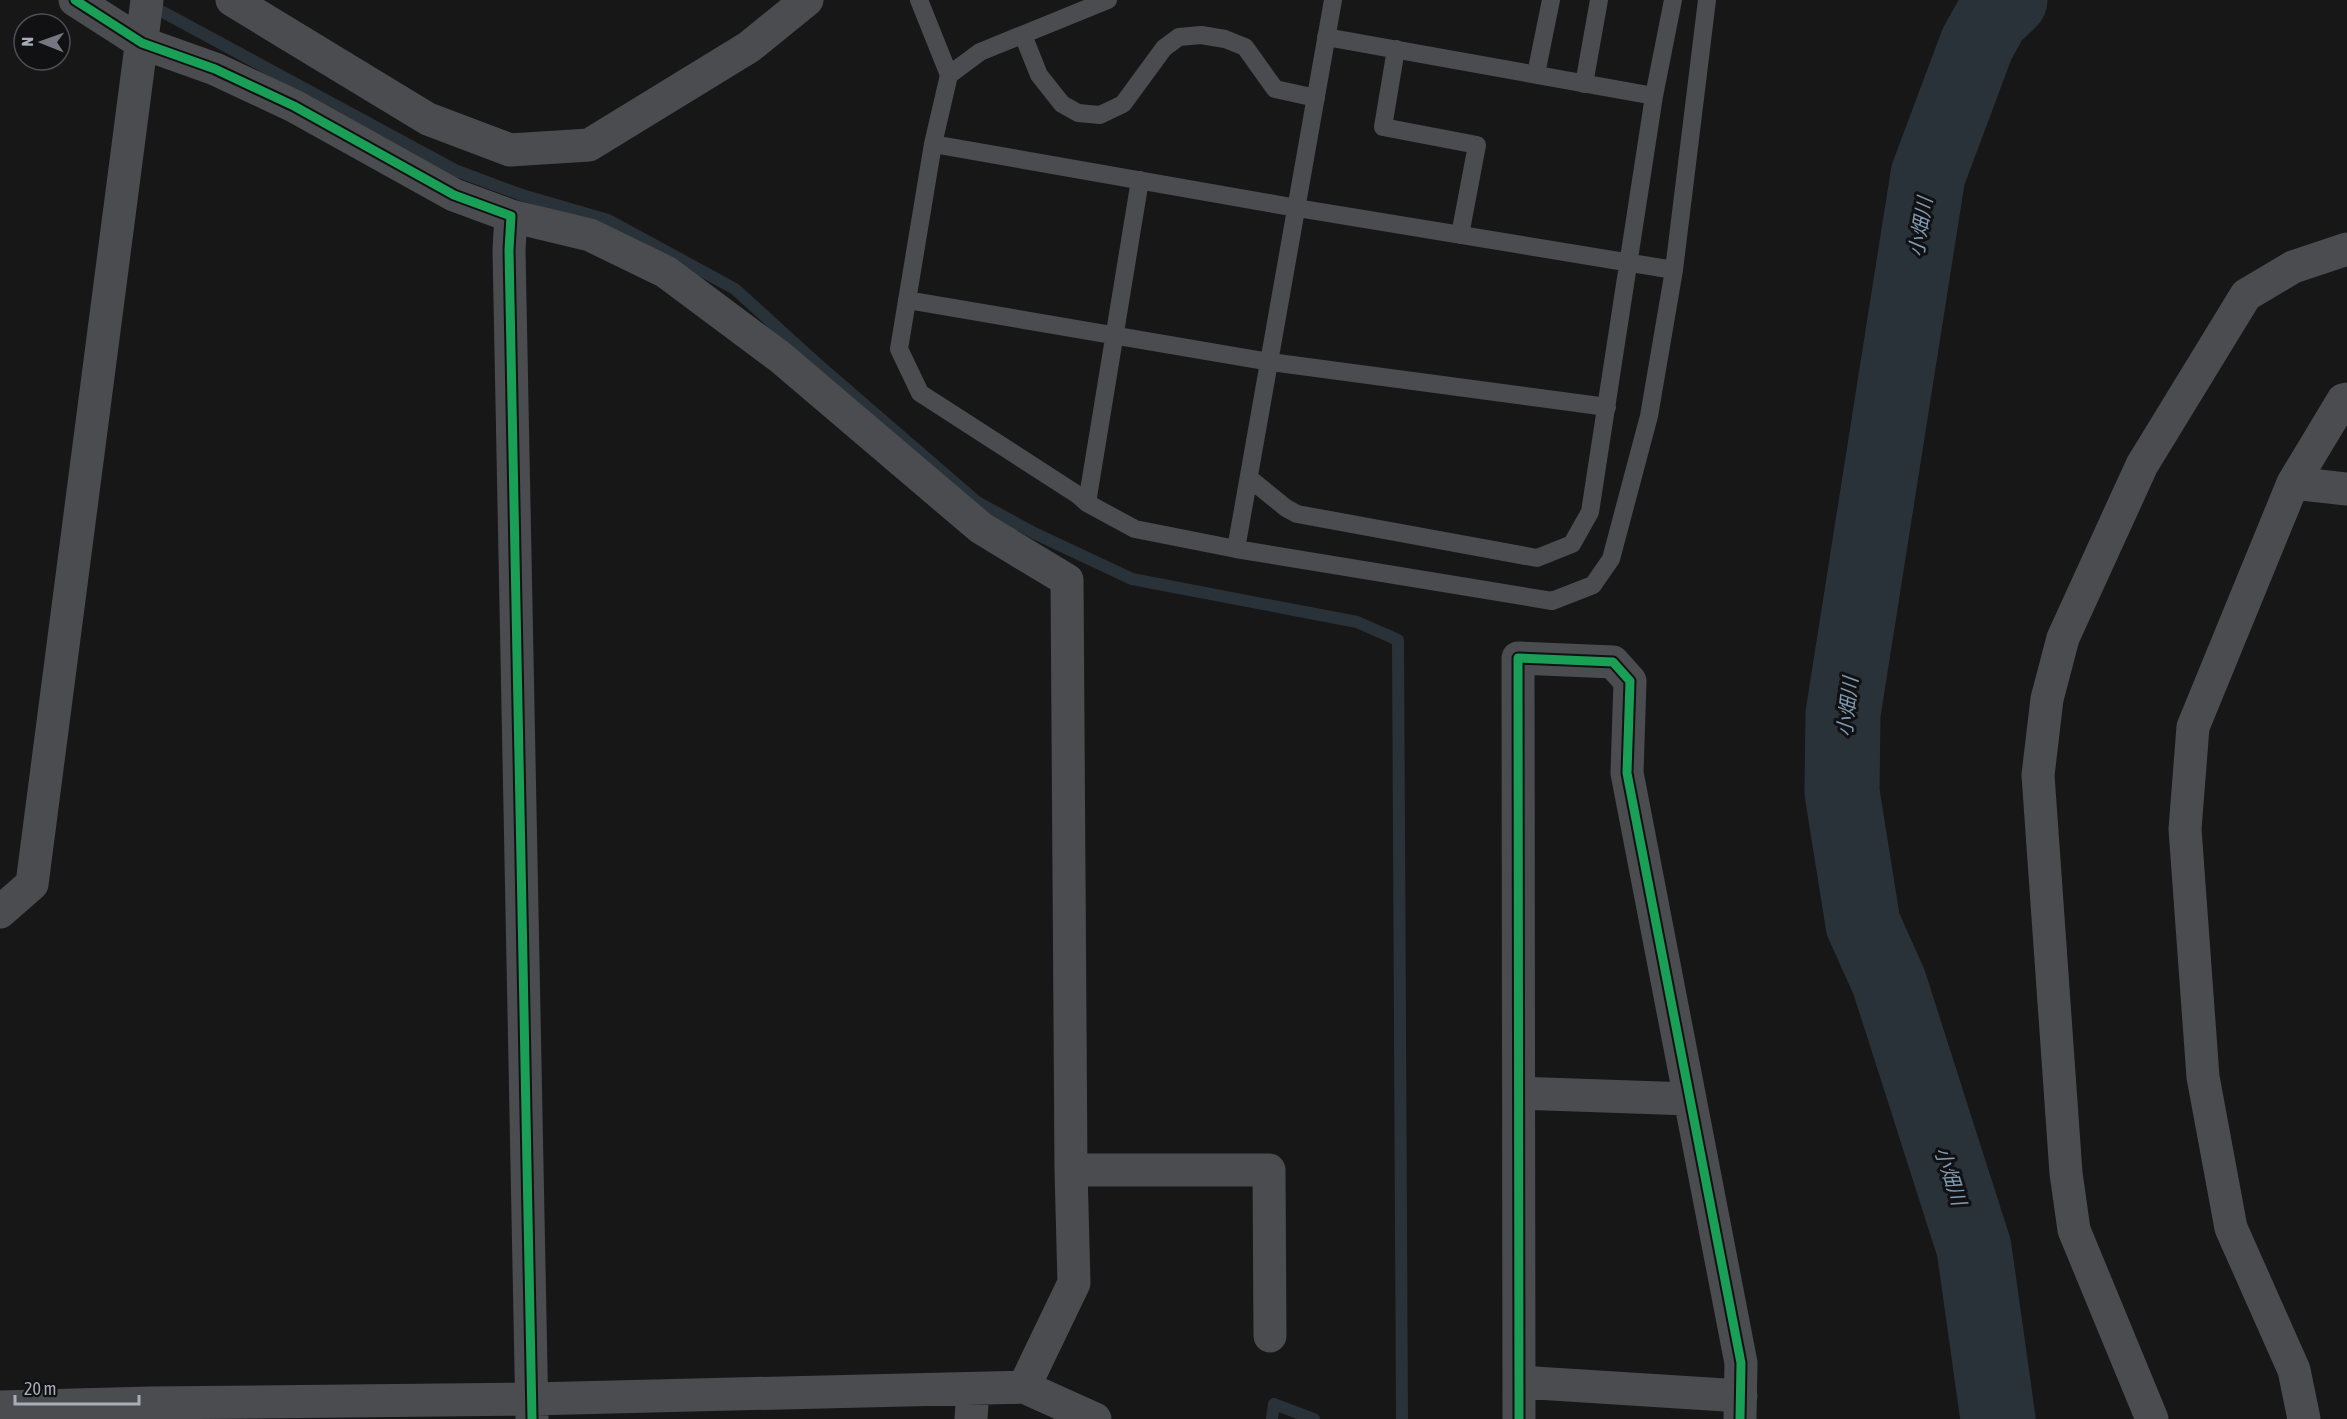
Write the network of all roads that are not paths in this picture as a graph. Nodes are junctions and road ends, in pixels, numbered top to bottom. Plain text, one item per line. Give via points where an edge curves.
1 (75, 0) edge
2 (232, 0) edge
3 (807, 0) edge
4 (919, 0) edge
5 (1108, 0) edge
6 (1333, 0) edge
7 (1551, 0) edge
8 (1599, 0) edge
9 (1673, 0) edge
10 (1707, 0) edge
11 (145, 20) edge
12 (1023, 35) junction
13 (1326, 37) junction
14 (1396, 49) junction
15 (1536, 74) junction
16 (949, 75) junction
17 (1584, 84) junction
18 (1654, 96) junction
19 (1316, 98) junction
20 (933, 144) junction
21 (1140, 180) junction
22 (1297, 208) junction
23 (511, 216) junction
24 (1460, 235) junction
25 (2347, 249) edge
26 (1628, 262) junction
27 (1674, 270) junction
28 (907, 300) junction
29 (1115, 335) junction
30 (1270, 362) junction
31 (2347, 399) edge
32 (1607, 407) junction
33 (1249, 478) junction
34 (2293, 483) junction
35 (2347, 489) edge
36 (1087, 503) junction
37 (1236, 549) junction
38 (0, 912) edge
39 (1519, 1093) junction
40 (1690, 1099) junction
41 (1071, 1170) junction
42 (1270, 1336) dead end
43 (1520, 1382) junction
44 (1024, 1388) junction
45 (972, 1404) edge
46 (0, 1407) edge
47 (1741, 1408) edge
48 (532, 1409) edge
49 (1095, 1419) edge
50 (1519, 1419) edge
51 (2152, 1419) edge
52 (2304, 1419) edge

1 - 11 street
2 - 3 street via 428,119 510,150 589,145 749,47
4 - 16 lane
5 - 12 lane
6 - 13 lane
7 - 15 lane
8 - 17 lane
9 - 18 lane
10 - 27 lane
11 - 23 street via 215,69 274,96 454,195
11 - 38 street via 32,884
12 - 16 lane via 980,52
12 - 19 lane via 1039,75 1062,104 1078,113 1100,115 1123,104 1164,48 1179,37 1201,35 1245,47 1275,89
13 - 14 lane
13 - 19 lane
14 - 15 lane
14 - 24 lane via 1383,127 1476,145
15 - 17 lane
16 - 20 lane
17 - 18 lane
18 - 26 lane
19 - 22 lane
20 - 21 lane
20 - 28 lane
21 - 22 lane
21 - 29 lane
22 - 24 lane
22 - 30 lane
23 - 41 street via 590,235 666,272 780,357 981,528 1067,580
23 - 48 street via 508,250
24 - 26 lane
25 - 51 street via 2293,267 2246,295 2142,465 2063,638 2047,699 2038,775 2066,1173 2074,1230
26 - 27 lane
26 - 32 lane
27 - 37 lane via 1649,416 1611,559 1593,585 1552,602
28 - 29 lane
28 - 36 lane via 899,350 920,393
29 - 30 lane
29 - 36 lane
30 - 32 lane
30 - 33 lane
31 - 34 street
32 - 33 lane via 1590,512 1572,544 1537,558 1298,514
33 - 37 lane
34 - 35 street
34 - 52 street via 2193,727 2184,830 2203,1077 2231,1228 2294,1370
36 - 37 lane via 1135,529
39 - 40 street
39 - 40 street via 1518,658 1613,662 1630,681 1627,773
39 - 43 street
40 - 47 street via 1741,1363
41 - 42 street via 1269,1170
41 - 44 street via 1074,1284
43 - 47 street
43 - 50 street
44 - 45 street
44 - 49 street
45 - 48 street
46 - 48 street via 150,1403

